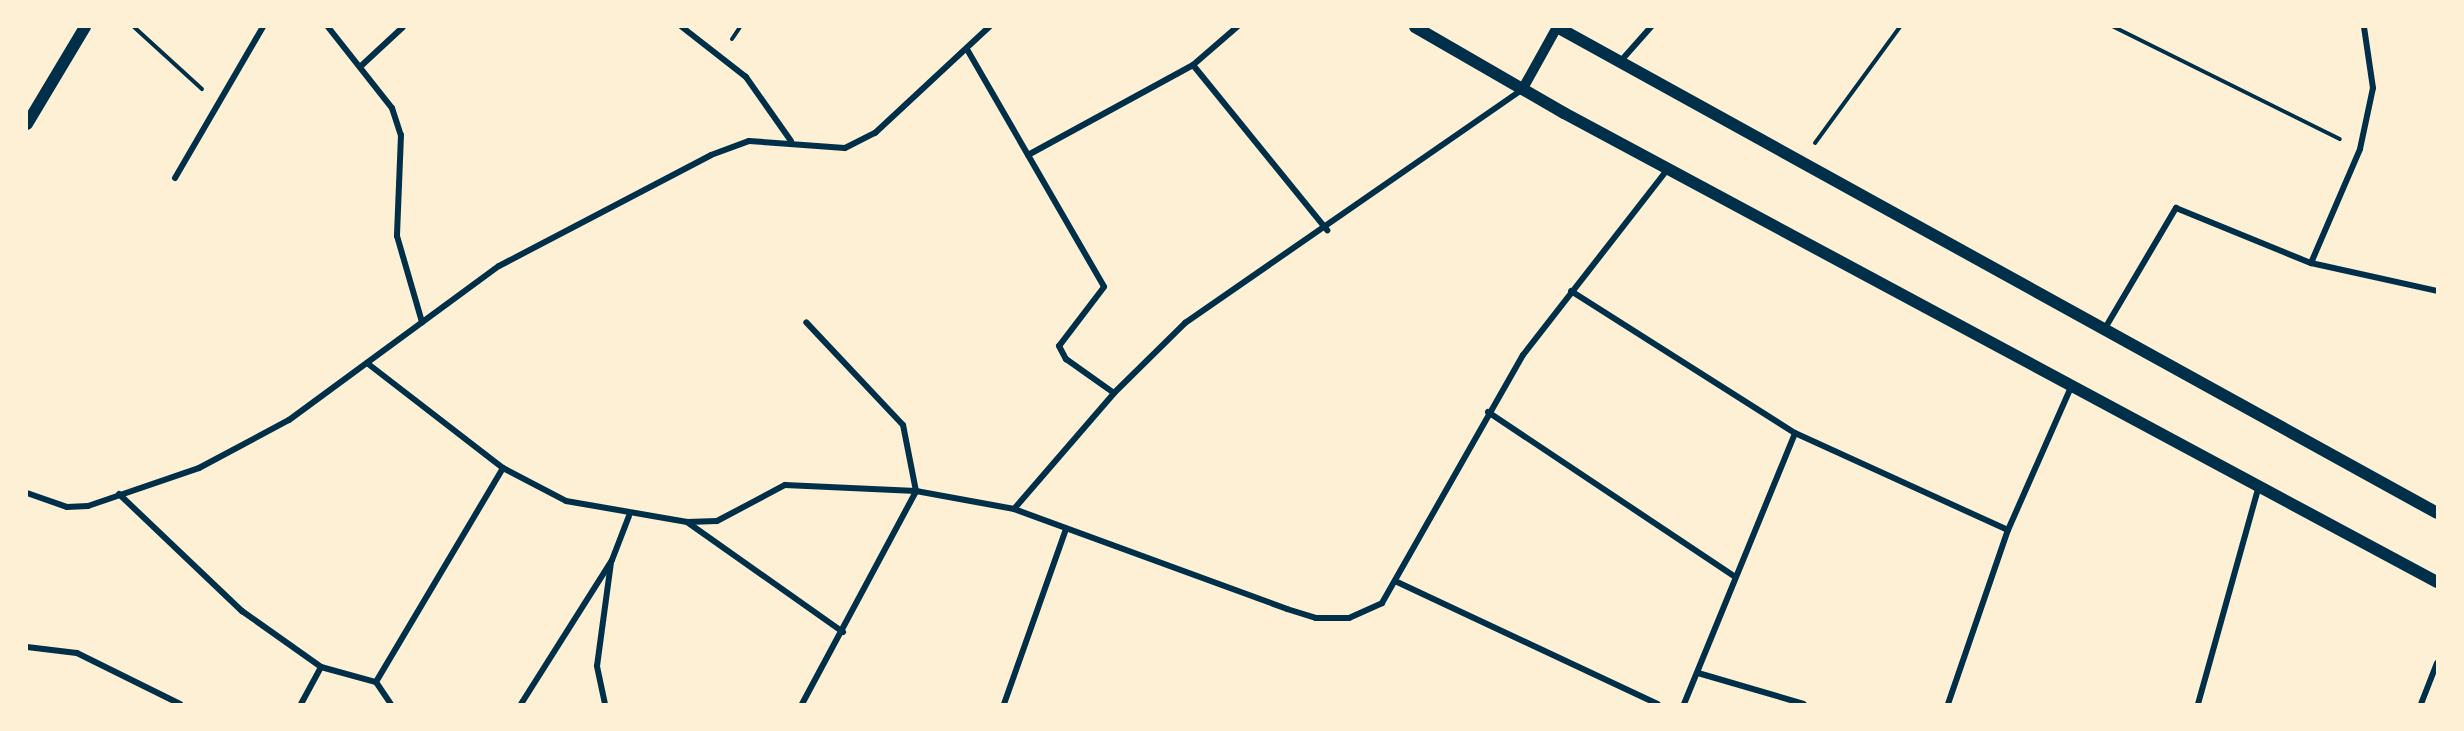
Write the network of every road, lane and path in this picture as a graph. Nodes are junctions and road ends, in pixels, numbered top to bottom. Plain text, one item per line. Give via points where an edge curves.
1 (85, 27) edge
2 (134, 27) edge
3 (263, 27) edge
4 (328, 27) edge
5 (403, 27) edge
6 (682, 27) edge
7 (990, 27) edge
8 (1237, 27) edge
9 (1415, 27) edge
10 (1557, 27) edge
11 (1651, 27) edge
12 (1900, 27) edge
13 (2114, 27) edge
14 (2364, 27) edge
15 (968, 51) junction
16 (1619, 63) junction
17 (1193, 65) junction
18 (361, 66) junction
19 (1522, 90) junction
20 (218, 104) junction
21 (27, 124) edge
22 (791, 141) junction
23 (2360, 149) junction
24 (1028, 155) junction
25 (1801, 163) junction
26 (1668, 169) junction
27 (175, 178) dead end
28 (1327, 230) junction
29 (2311, 263) junction
30 (1571, 291) junction
31 (2437, 291) edge
32 (422, 322) junction
33 (806, 322) dead end
34 (2104, 330) junction
35 (367, 363) junction
36 (2071, 387) junction
37 (1114, 393) junction
38 (1488, 412) junction
39 (1795, 433) junction
40 (503, 468) junction
41 (2259, 484) junction
42 (916, 491) junction
43 (27, 493) edge
44 (119, 494) junction
45 (1014, 509) junction
46 (2437, 513) edge
47 (629, 516) junction
48 (687, 522) junction
49 (1066, 529) junction
50 (2008, 530) junction
51 (612, 560) junction
52 (1734, 576) junction
53 (1395, 581) junction
54 (2437, 582) edge
55 (843, 632) junction
56 (27, 647) edge
57 (2437, 663) edge
58 (321, 666) junction
59 (1698, 673) junction
60 (376, 682) junction
61 (180, 704) edge
62 (301, 704) edge
63 (391, 704) edge
64 (521, 704) edge
65 (605, 704) edge
66 (801, 704) edge
67 (1004, 704) edge
68 (1658, 704) edge
69 (1684, 704) edge
70 (1804, 704) edge
71 (1948, 704) edge
72 (2198, 704) edge
73 (2421, 704) edge

1 - 21 main road
2 - 20 path
3 - 20 street
4 - 18 street
5 - 18 street
6 - 22 street via 746,77
7 - 15 street
8 - 17 street
9 - 19 main road
10 - 16 main road
10 - 19 street
11 - 16 street
12 - 25 path
13 - 23 path
14 - 23 street via 2373,88
15 - 22 street via 875,133 845,148
15 - 24 street
16 - 25 main road
17 - 24 street
17 - 28 street
18 - 32 street via 392,108 401,135 397,236
19 - 26 main road
19 - 28 street
20 - 27 street
22 - 32 street via 749,141 711,154 524,251
23 - 29 street
24 - 37 street via 1104,288 1059,346 1066,359
25 - 34 main road
26 - 30 street
26 - 36 main road
28 - 37 street via 1185,323
29 - 31 street
29 - 34 street via 2176,208
30 - 38 street
30 - 39 street
32 - 35 street
33 - 42 street via 903,425
34 - 46 main road
35 - 40 street
35 - 44 street via 270,432 199,468
36 - 41 main road
36 - 50 street
37 - 45 street
38 - 52 street
38 - 53 street
39 - 50 street
39 - 52 street
40 - 47 street via 566,501
40 - 60 street
41 - 54 main road
41 - 72 street
42 - 45 street
42 - 48 street via 785,485 717,521
42 - 55 street
43 - 44 street via 67,507
44 - 58 street via 242,611
45 - 49 street
47 - 48 street
47 - 51 street
48 - 55 street
49 - 53 street via 1316,618 1349,618 1382,603
49 - 67 street
50 - 71 street
51 - 64 street
51 - 65 street via 597,666
52 - 59 street
53 - 68 street
55 - 66 street
56 - 61 street via 76,653
57 - 73 street
58 - 60 street
58 - 62 street
59 - 69 street
59 - 70 street
60 - 63 street

